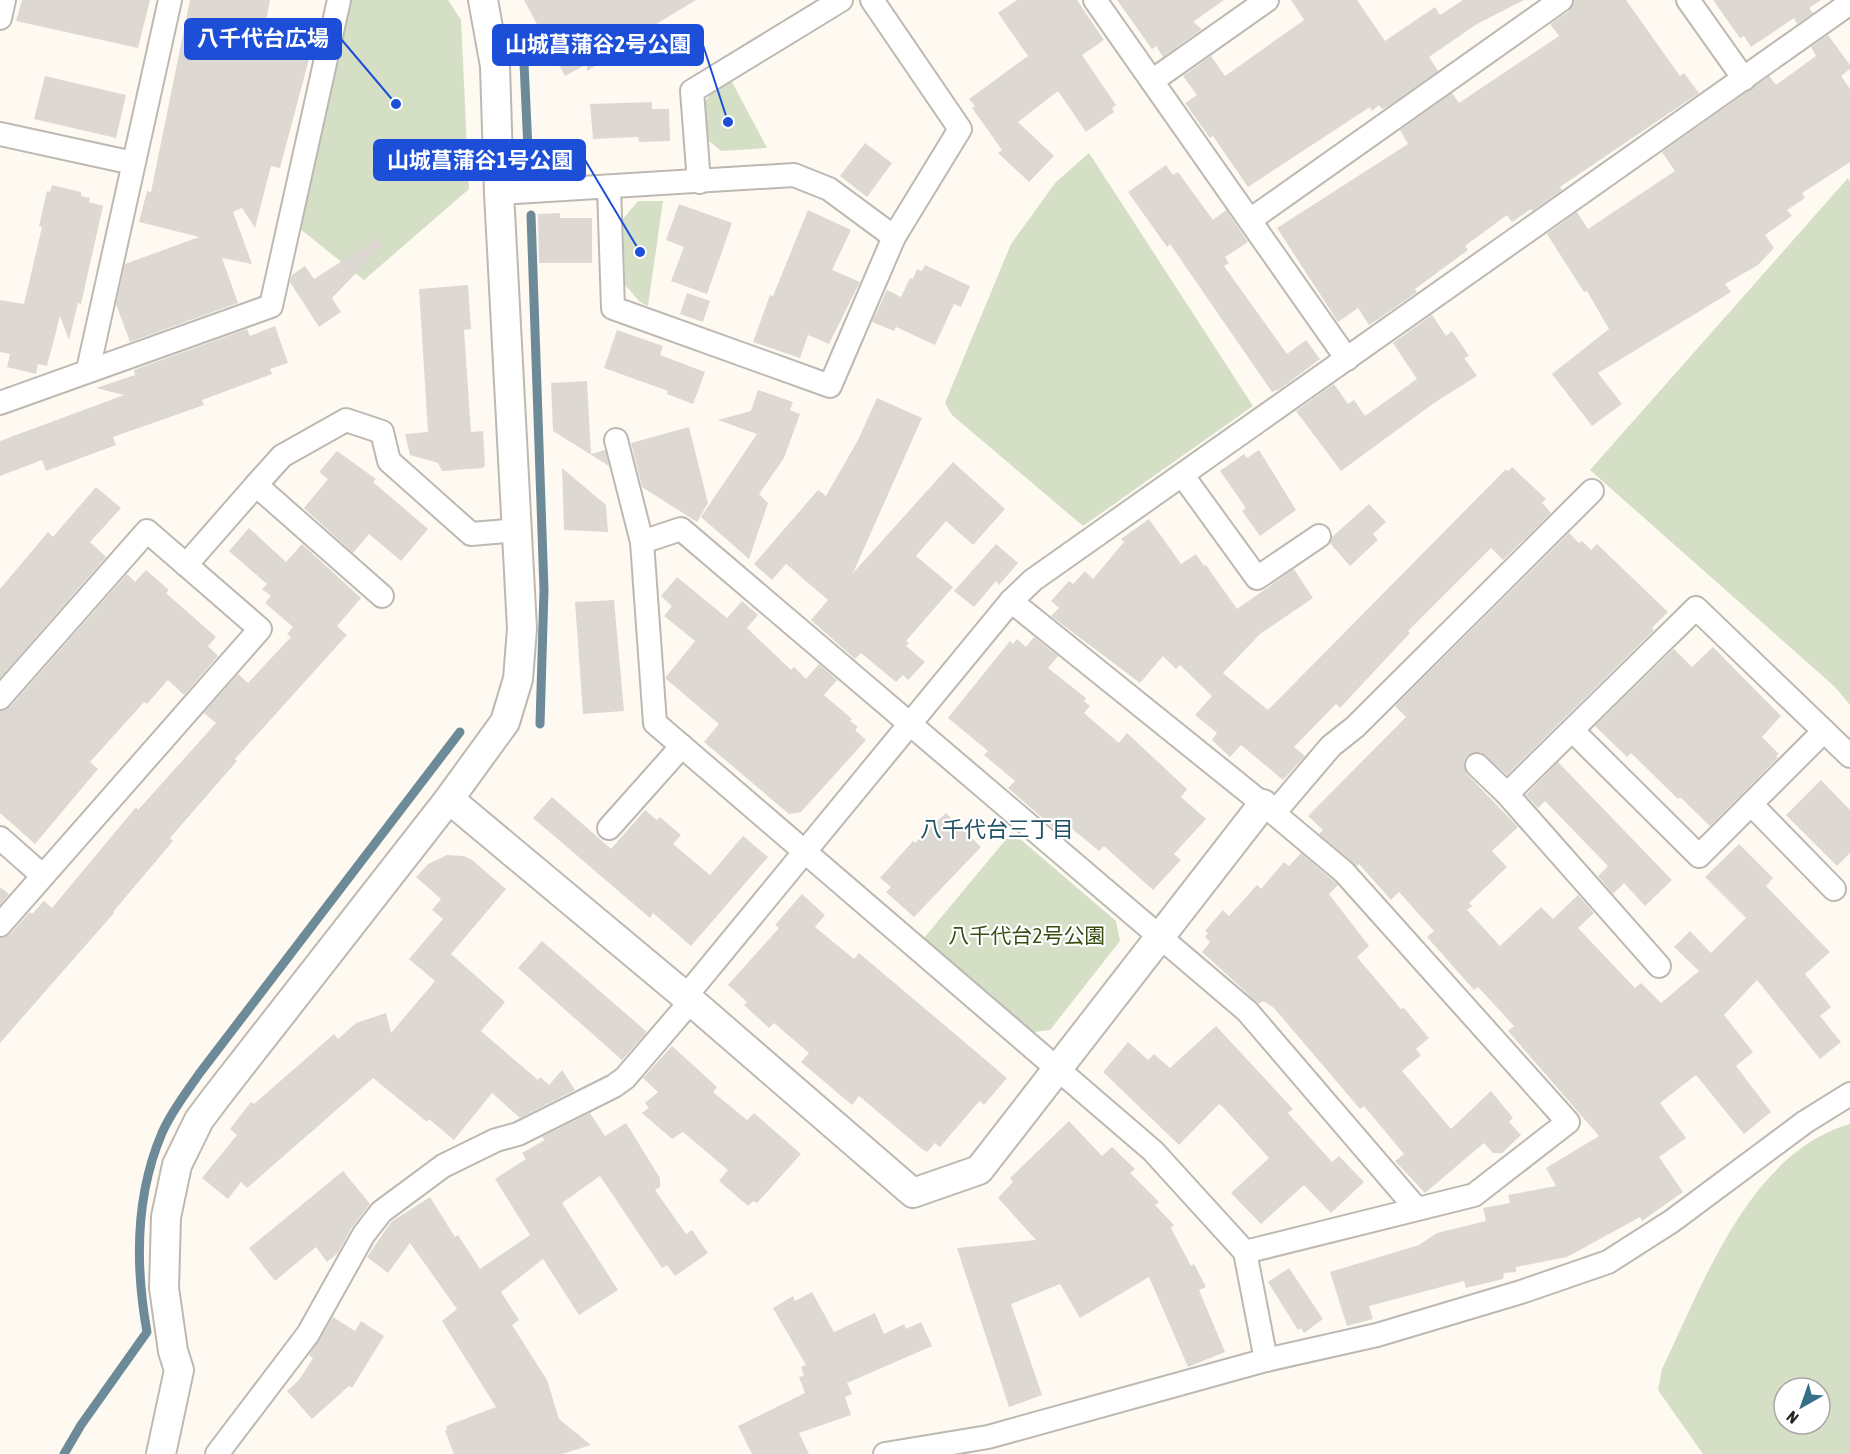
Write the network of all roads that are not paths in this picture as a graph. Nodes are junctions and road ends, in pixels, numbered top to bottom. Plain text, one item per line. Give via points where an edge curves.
1 (4, 0) edge
2 (170, 0) edge
3 (339, 0) edge
4 (841, 0) edge
5 (872, 0) edge
6 (1095, 0) edge
7 (1267, 0) edge
8 (1561, 0) edge
9 (1688, 0) edge
10 (484, 2) edge
11 (1849, 7) edge
12 (0, 18) edge
13 (1744, 79) junction
14 (1152, 81) junction
15 (0, 134) edge
16 (133, 163) junction
17 (699, 182) junction
18 (609, 188) junction
19 (499, 194) junction
20 (1250, 220) junction
21 (894, 237) junction
22 (1347, 359) junction
23 (88, 370) junction
24 (0, 403) edge
25 (616, 440) dead end
26 (1184, 476) junction
27 (256, 485) junction
28 (1592, 491) dead end
29 (518, 530) junction
30 (1319, 536) dead end
31 (642, 542) junction
32 (186, 565) junction
33 (382, 596) dead end
34 (1011, 601) junction
35 (0, 699) edge
36 (909, 725) junction
37 (1573, 730) junction
38 (1824, 731) junction
39 (682, 746) junction
40 (1850, 756) edge
41 (1477, 765) dead end
42 (1507, 795) junction
43 (449, 799) junction
44 (1751, 804) junction
45 (1269, 808) junction
46 (609, 828) dead end
47 (0, 838) edge
48 (804, 852) junction
49 (43, 876) junction
50 (1834, 889) dead end
51 (0, 925) edge
52 (1158, 938) junction
53 (1659, 966) dead end
54 (688, 999) junction
55 (1057, 1071) junction
56 (1850, 1094) edge
57 (1416, 1208) junction
58 (1245, 1252) junction
59 (1266, 1359) junction
60 (161, 1454) edge
61 (217, 1454) edge
62 (885, 1454) edge

1 - 12 street
2 - 16 street
3 - 23 street via 271,306
4 - 17 street via 692,91
5 - 21 street via 960,129
6 - 14 street
7 - 14 street
8 - 20 street
9 - 13 street
10 - 19 street via 495,66
11 - 13 street
13 - 22 street
14 - 20 street
15 - 16 street
16 - 23 street
17 - 18 street
17 - 21 street via 794,175 829,189
18 - 19 street
18 - 21 street via 613,308 830,386
19 - 29 street
20 - 22 street
22 - 26 street
23 - 24 street
25 - 31 street
26 - 30 street via 1257,578
26 - 34 street via 1033,580
27 - 29 street via 282,456 346,420 382,432 389,461 471,534
27 - 32 street
27 - 33 street
28 - 45 street
29 - 43 street via 522,629 518,679 505,722
31 - 36 street via 681,529
31 - 39 street via 655,723
32 - 35 street via 147,531
32 - 49 street via 260,629
34 - 36 street
34 - 45 street
36 - 48 street
36 - 52 street
37 - 38 street via 1696,608
37 - 42 street
37 - 44 street via 1699,856
38 - 40 street
38 - 44 street
39 - 46 street
39 - 48 street
41 - 42 street
42 - 53 street
43 - 54 street
43 - 60 street via 217,1096 186,1144 177,1165 166,1228 164,1288 179,1370
44 - 50 street
45 - 52 street
45 - 57 street via 1344,872 1568,1122 1474,1195
47 - 49 street
48 - 54 street
48 - 55 street
49 - 51 street
52 - 55 street
52 - 57 street via 1246,1011
54 - 55 street via 913,1193 979,1170
54 - 61 street via 625,1078 614,1086 518,1134 459,1157 381,1212 364,1234 308,1334
55 - 58 street via 1153,1151
56 - 59 street via 1608,1262 1377,1335
57 - 58 street
58 - 59 street
59 - 62 street via 988,1437

